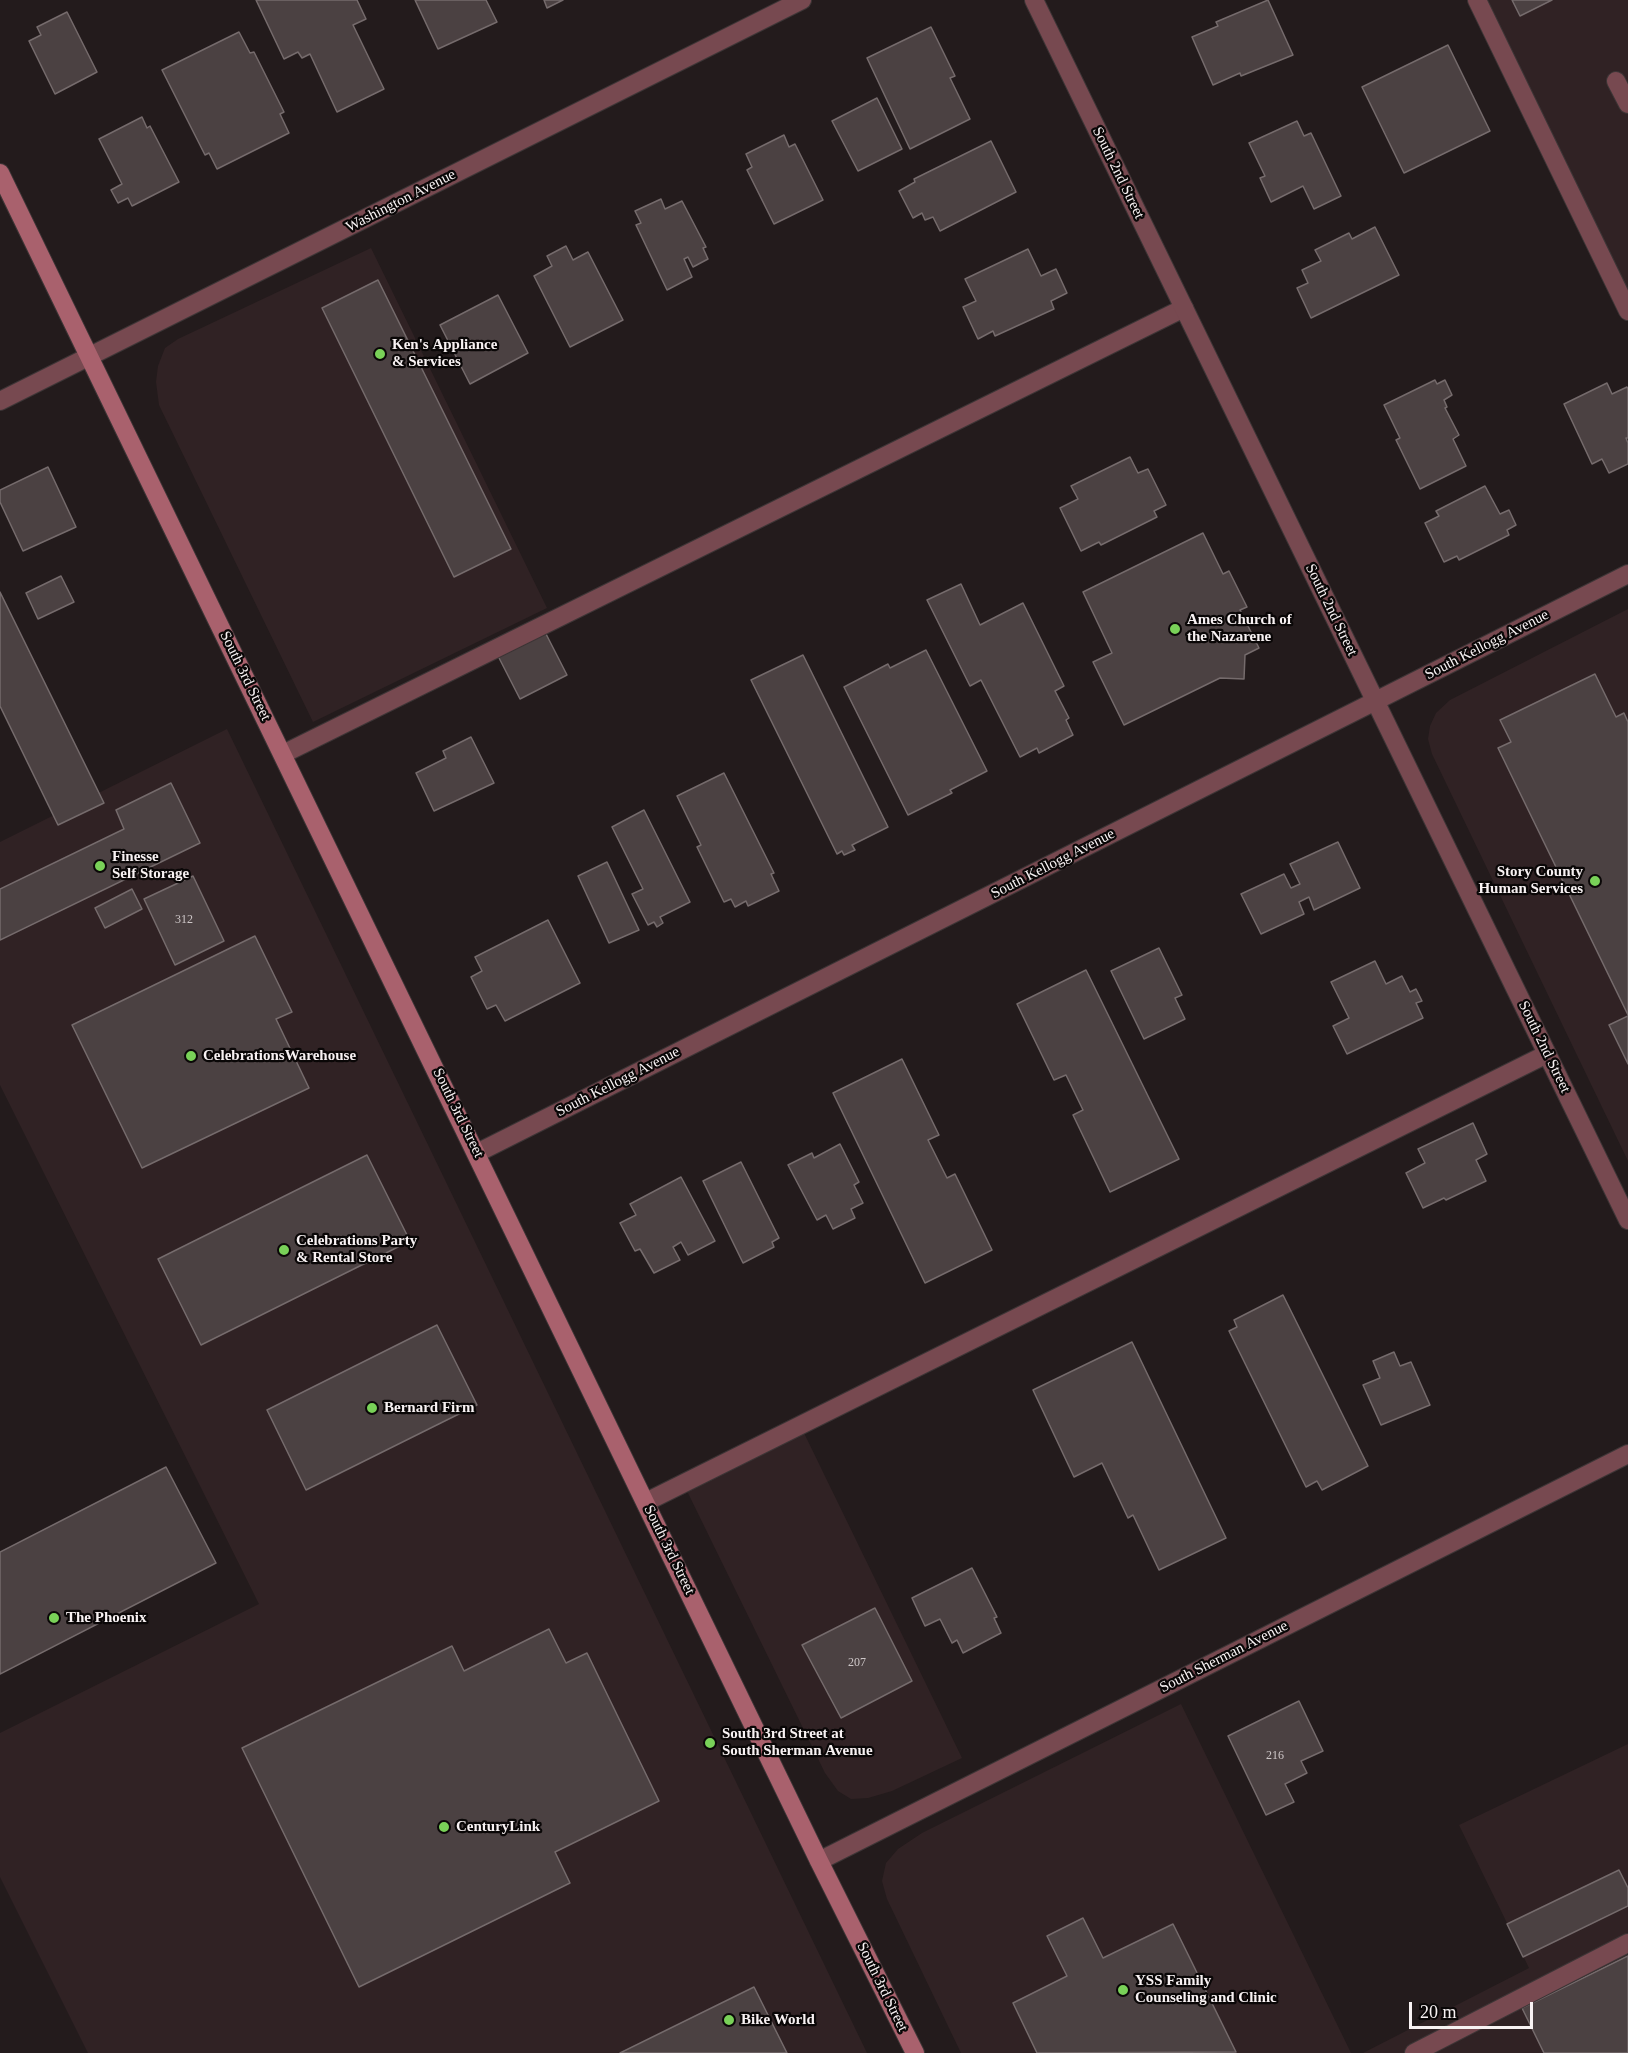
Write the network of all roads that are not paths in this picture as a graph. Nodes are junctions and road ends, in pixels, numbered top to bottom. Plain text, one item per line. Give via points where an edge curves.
1 (802, 0) edge
2 (1034, 0) edge
3 (1477, 0) edge
4 (1616, 81) dead end
5 (1628, 104) edge
6 (0, 173) edge
7 (1184, 308) junction
8 (1628, 311) edge
9 (90, 356) junction
10 (0, 401) edge
11 (1628, 574) edge
12 (1375, 702) junction
13 (284, 754) junction
14 (1547, 1054) junction
15 (477, 1153) junction
16 (1628, 1220) edge
17 (1628, 1455) edge
18 (646, 1502) junction
19 (819, 1860) junction
20 (1628, 1943) edge
21 (915, 2053) edge
22 (1414, 2053) edge

1 - 9 street, Washington Avenue
2 - 7 street, South 2nd Street
3 - 8 street
4 - 5 street
6 - 9 main road, South 3rd Street
7 - 12 street, South 2nd Street
7 - 13 street
9 - 10 street, Washington Avenue
9 - 13 main road, South 3rd Street
11 - 12 street, South Kellogg Avenue
12 - 14 street, South 2nd Street
12 - 15 street, South Kellogg Avenue
13 - 15 main road, South 3rd Street
14 - 16 street, South 2nd Street
14 - 18 street
15 - 18 main road, South 3rd Street
17 - 19 street, South Sherman Avenue
18 - 19 main road, South 3rd Street
19 - 21 main road, South 3rd Street
20 - 22 street

